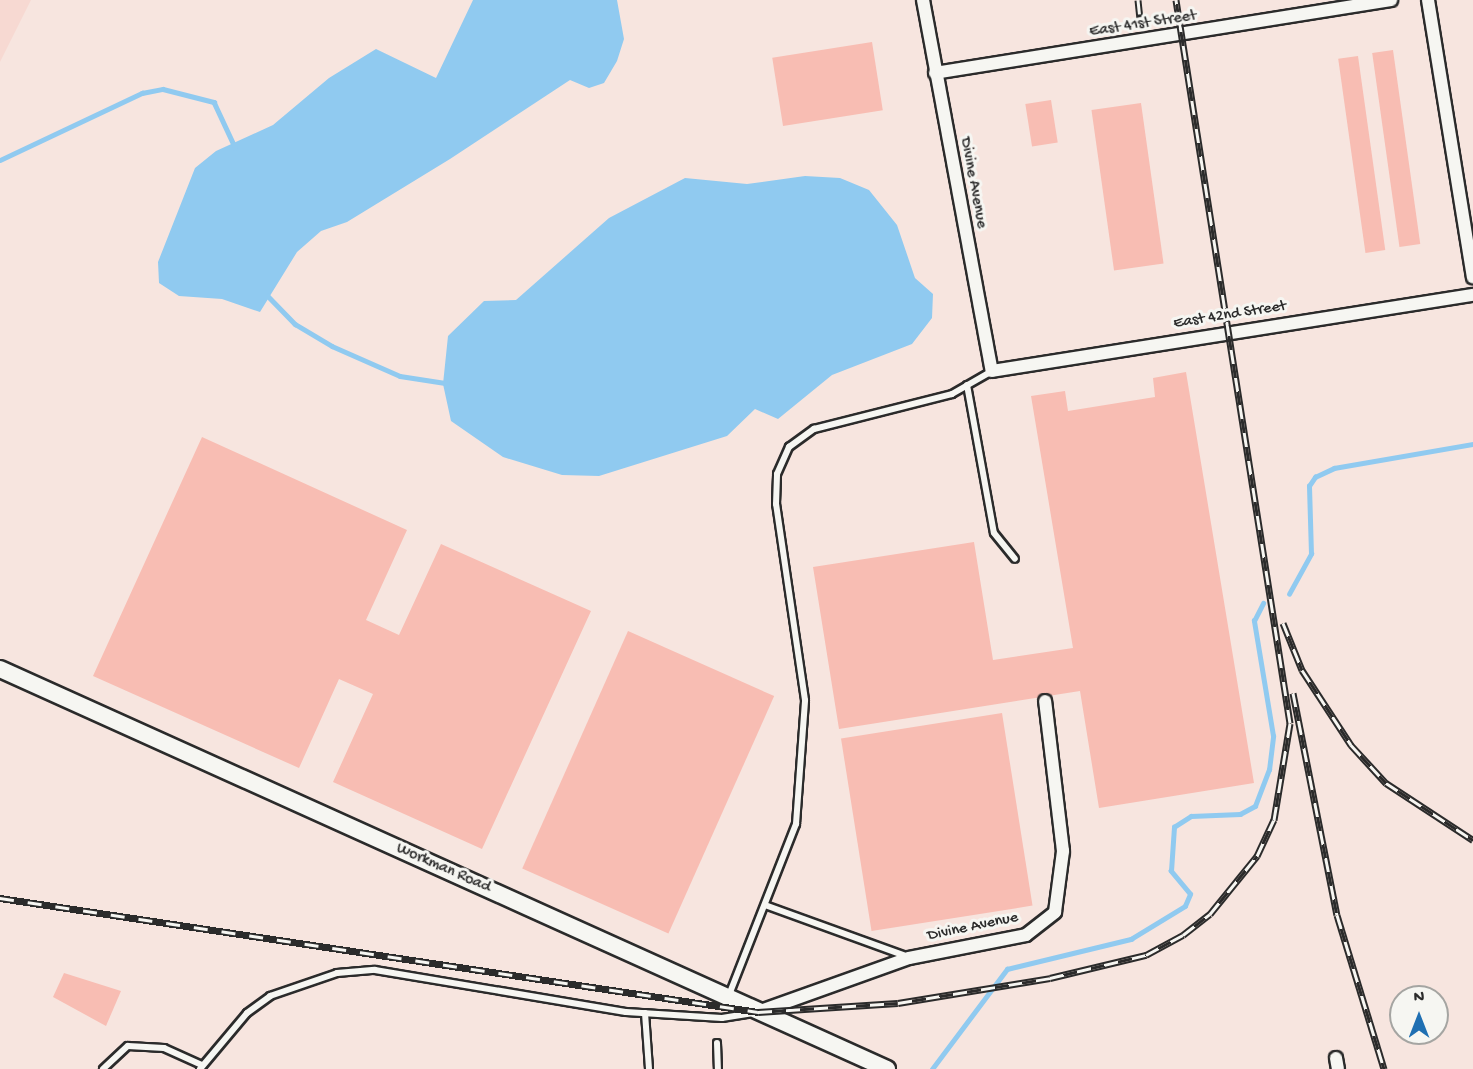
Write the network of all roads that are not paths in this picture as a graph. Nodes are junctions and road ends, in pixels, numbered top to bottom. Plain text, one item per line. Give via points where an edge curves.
1 (923, 0) edge
2 (1391, 0) edge
3 (1428, 0) edge
4 (935, 74) junction
5 (1473, 277) edge
6 (1473, 295) edge
7 (992, 371) junction
8 (967, 385) junction
9 (1015, 559) dead end
10 (0, 669) edge
11 (1045, 701) dead end
12 (765, 905) junction
13 (909, 958) junction
14 (727, 998) junction
15 (758, 1012) junction
16 (645, 1013) junction
17 (717, 1043) dead end
18 (201, 1067) edge
19 (103, 1069) edge
20 (649, 1069) edge
21 (718, 1069) edge
22 (888, 1069) edge

1 - 4 street, Divine Avenue
2 - 4 street, East 41st Street
3 - 5 street
4 - 7 street, Divine Avenue
6 - 7 street, East 42nd Street
7 - 8 lane
8 - 9 lane via 994,533
8 - 12 lane via 814,429 789,447 777,474 776,504 805,700 796,824
10 - 14 street, Workman Road
11 - 13 street, Divine Avenue via 1063,851 1055,912 1026,935
12 - 13 lane via 901,950
12 - 14 lane
13 - 15 street, Divine Avenue
14 - 15 street, Workman Road
15 - 16 lane via 722,1018
15 - 22 street, Workman Road
16 - 18 lane via 375,970 337,973 270,996 247,1013
16 - 20 lane
17 - 21 lane
18 - 19 lane via 164,1048 128,1046

